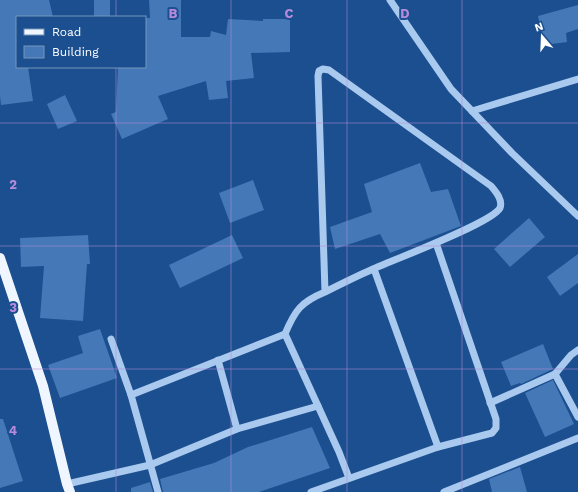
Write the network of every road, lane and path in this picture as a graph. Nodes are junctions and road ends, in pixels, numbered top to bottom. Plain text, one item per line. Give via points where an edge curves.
1 (390, 0) edge
2 (578, 79) edge
3 (472, 111) junction
4 (578, 216) edge
5 (436, 243) junction
6 (0, 258) edge
7 (374, 269) junction
8 (325, 292) junction
9 (286, 334) junction
10 (111, 339) dead end
11 (578, 350) edge
12 (218, 360) junction
13 (556, 374) junction
14 (131, 394) junction
15 (490, 402) junction
16 (318, 406) junction
17 (578, 417) edge
18 (237, 429) junction
19 (578, 438) edge
20 (438, 447) junction
21 (150, 465) junction
22 (349, 478) junction
23 (68, 488) edge
24 (158, 492) edge
25 (311, 492) edge
26 (444, 492) edge

1 - 3 street via 450,89
2 - 3 street
3 - 4 street via 512,154
5 - 7 street
5 - 8 street via 489,217 499,209 501,202 498,195 491,186 328,70 323,69 319,71 318,76
5 - 15 street
6 - 23 main road via 43,386
7 - 8 street
7 - 20 street
8 - 9 street via 298,308
9 - 12 street
9 - 16 street
10 - 14 street
11 - 13 street
12 - 14 street
12 - 18 street
13 - 15 street
13 - 17 street
14 - 21 street
15 - 20 street via 497,424 492,433
16 - 18 street
16 - 22 street
18 - 21 street
19 - 26 street
20 - 22 street
21 - 23 street
21 - 24 street
22 - 25 street

